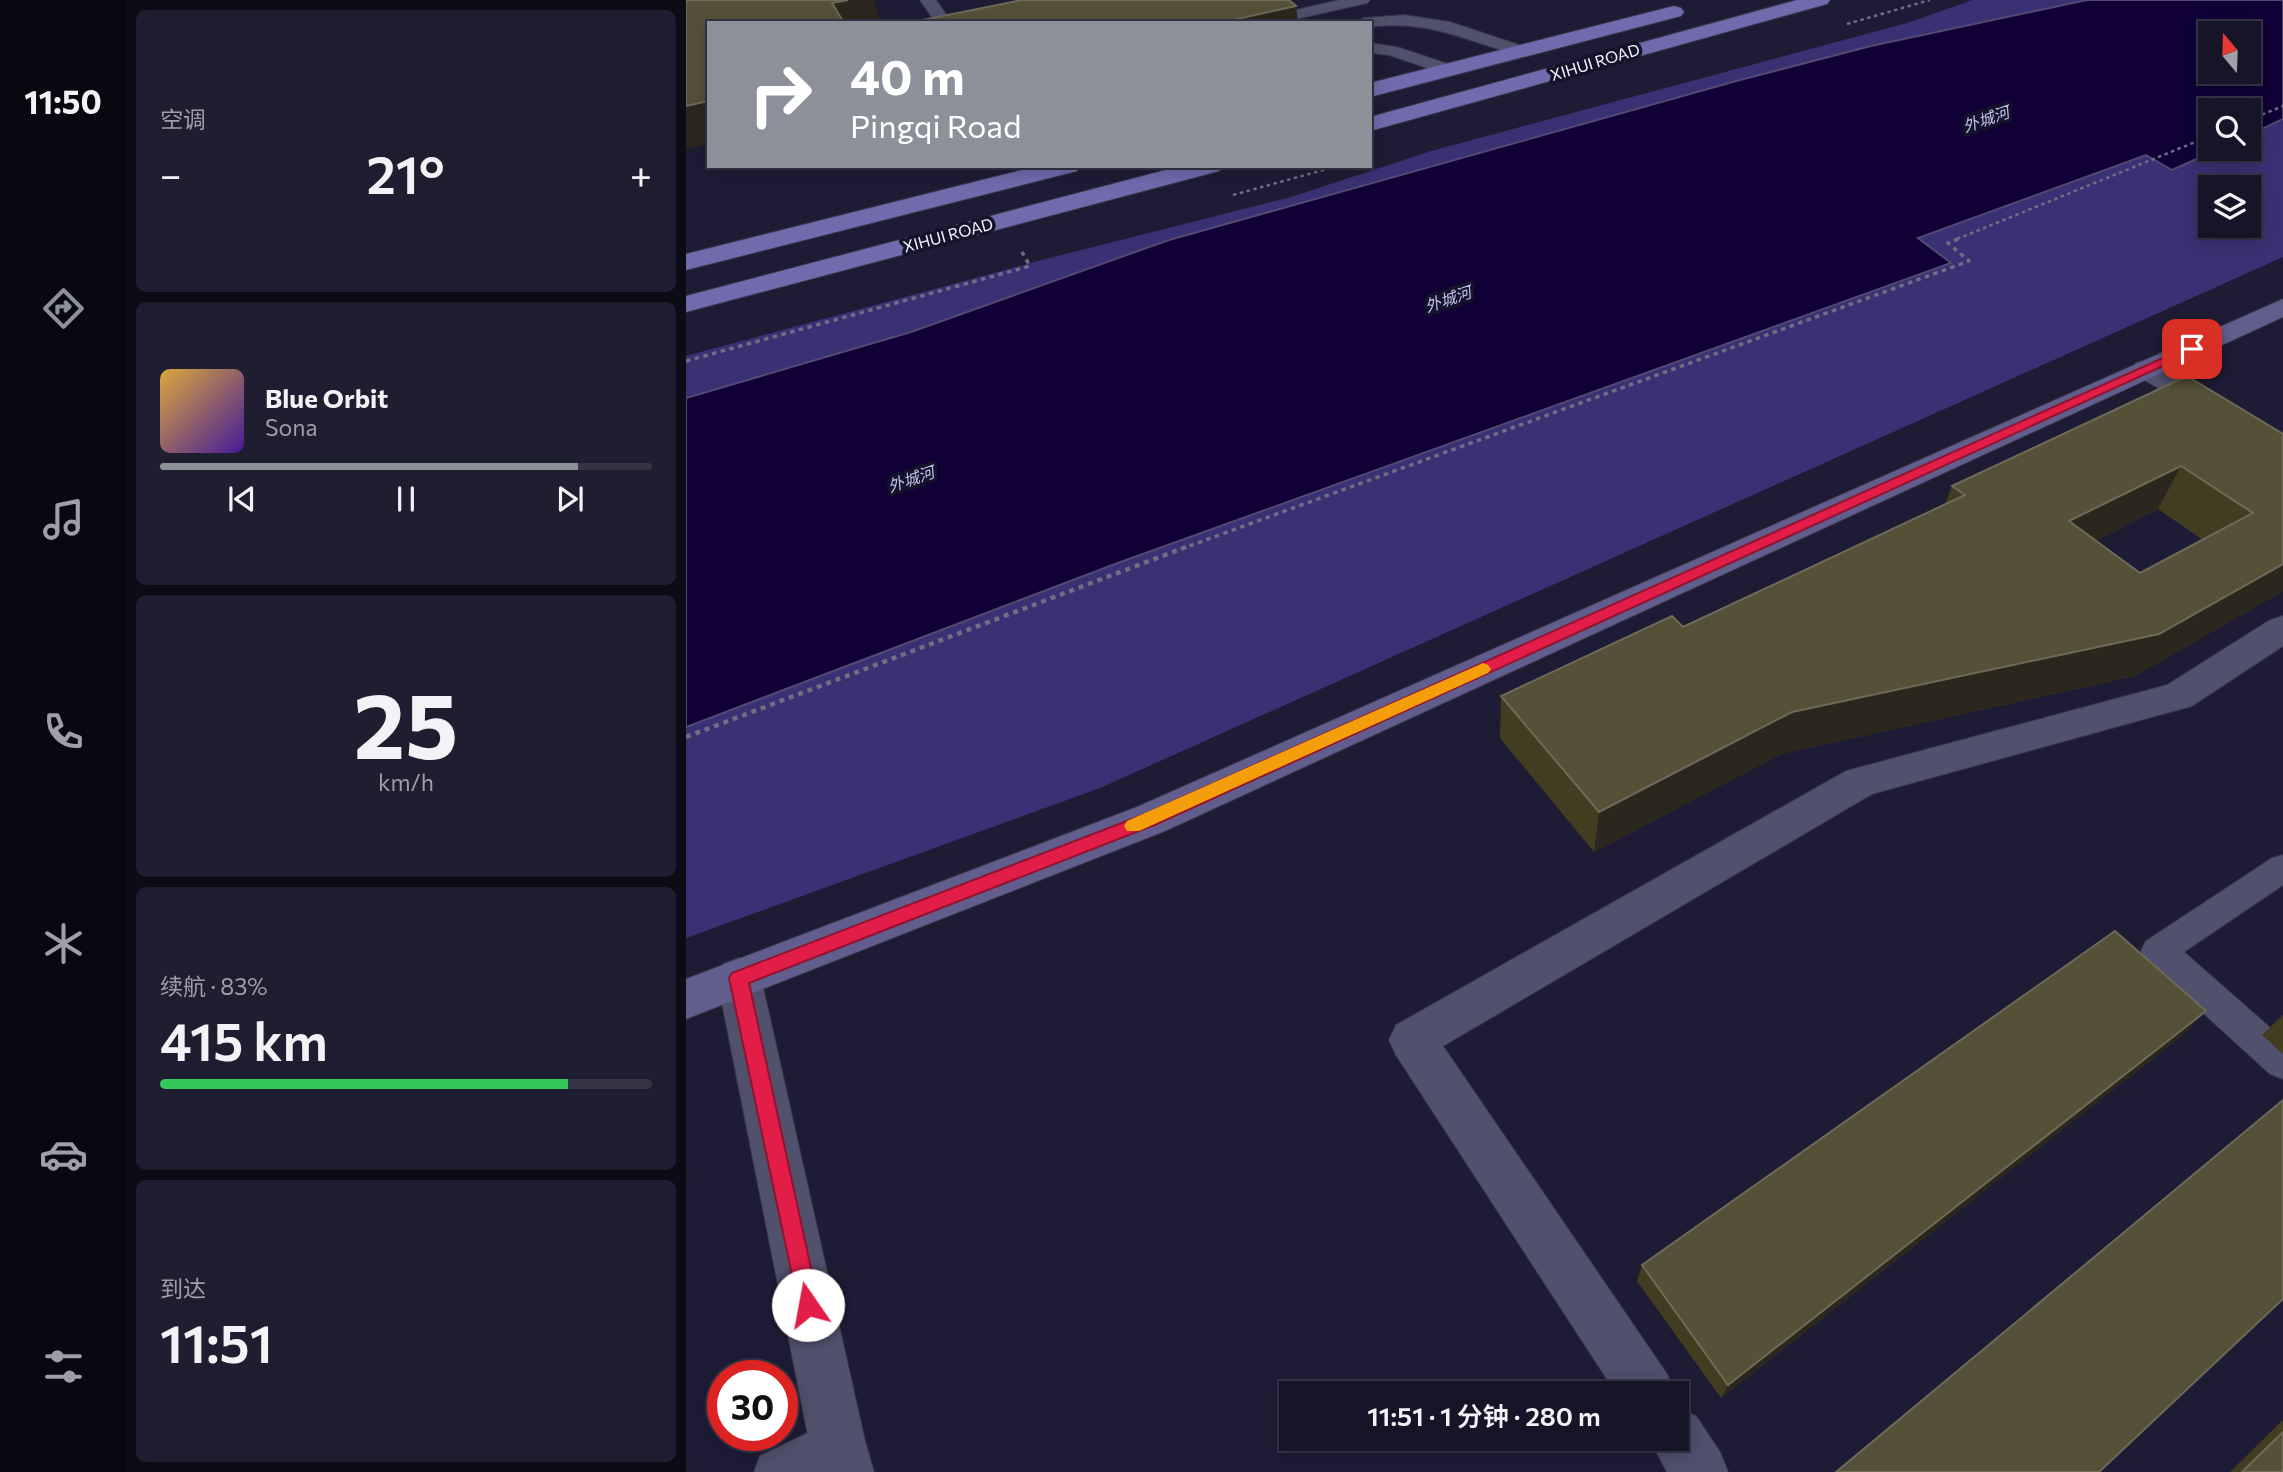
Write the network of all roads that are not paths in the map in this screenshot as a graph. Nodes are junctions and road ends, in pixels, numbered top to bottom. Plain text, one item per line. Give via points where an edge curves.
1 (928, 0) edge
2 (1362, 0) edge
3 (1820, 0) edge
4 (1693, 7) dead end
5 (1297, 14) dead end
6 (943, 21) edge
7 (1372, 22) edge
8 (1372, 48) edge
9 (1522, 51) junction
10 (1448, 70) junction
11 (1372, 89) edge
12 (1372, 123) edge
13 (1060, 168) edge
14 (1202, 168) edge
15 (686, 262) edge
16 (686, 304) edge
17 (2283, 307) edge
18 (2146, 369) junction
19 (2283, 449) edge
20 (2283, 629) edge
21 (2283, 867) edge
22 (738, 978) junction
23 (686, 999) edge
24 (2283, 1062) edge
25 (1639, 1381) edge
26 (1686, 1451) edge
27 (842, 1457) edge
28 (776, 1472) edge
29 (1700, 1472) edge

1 - 6 lane
2 - 5 lane
3 - 12 main road, XIHUI ROAD
4 - 9 main road, XIHUI ROAD
7 - 9 lane via 1455,26
8 - 10 lane via 1391,50
9 - 10 main road, XIHUI ROAD
10 - 11 main road, XIHUI ROAD
13 - 15 main road
14 - 16 main road, XIHUI ROAD
17 - 18 main road
18 - 19 street
18 - 22 main road via 1151,819
20 - 25 street via 2179,696 1860,782 1412,1040
21 - 24 lane via 2158,951
22 - 23 main road
22 - 27 street
26 - 29 street
27 - 28 lane

